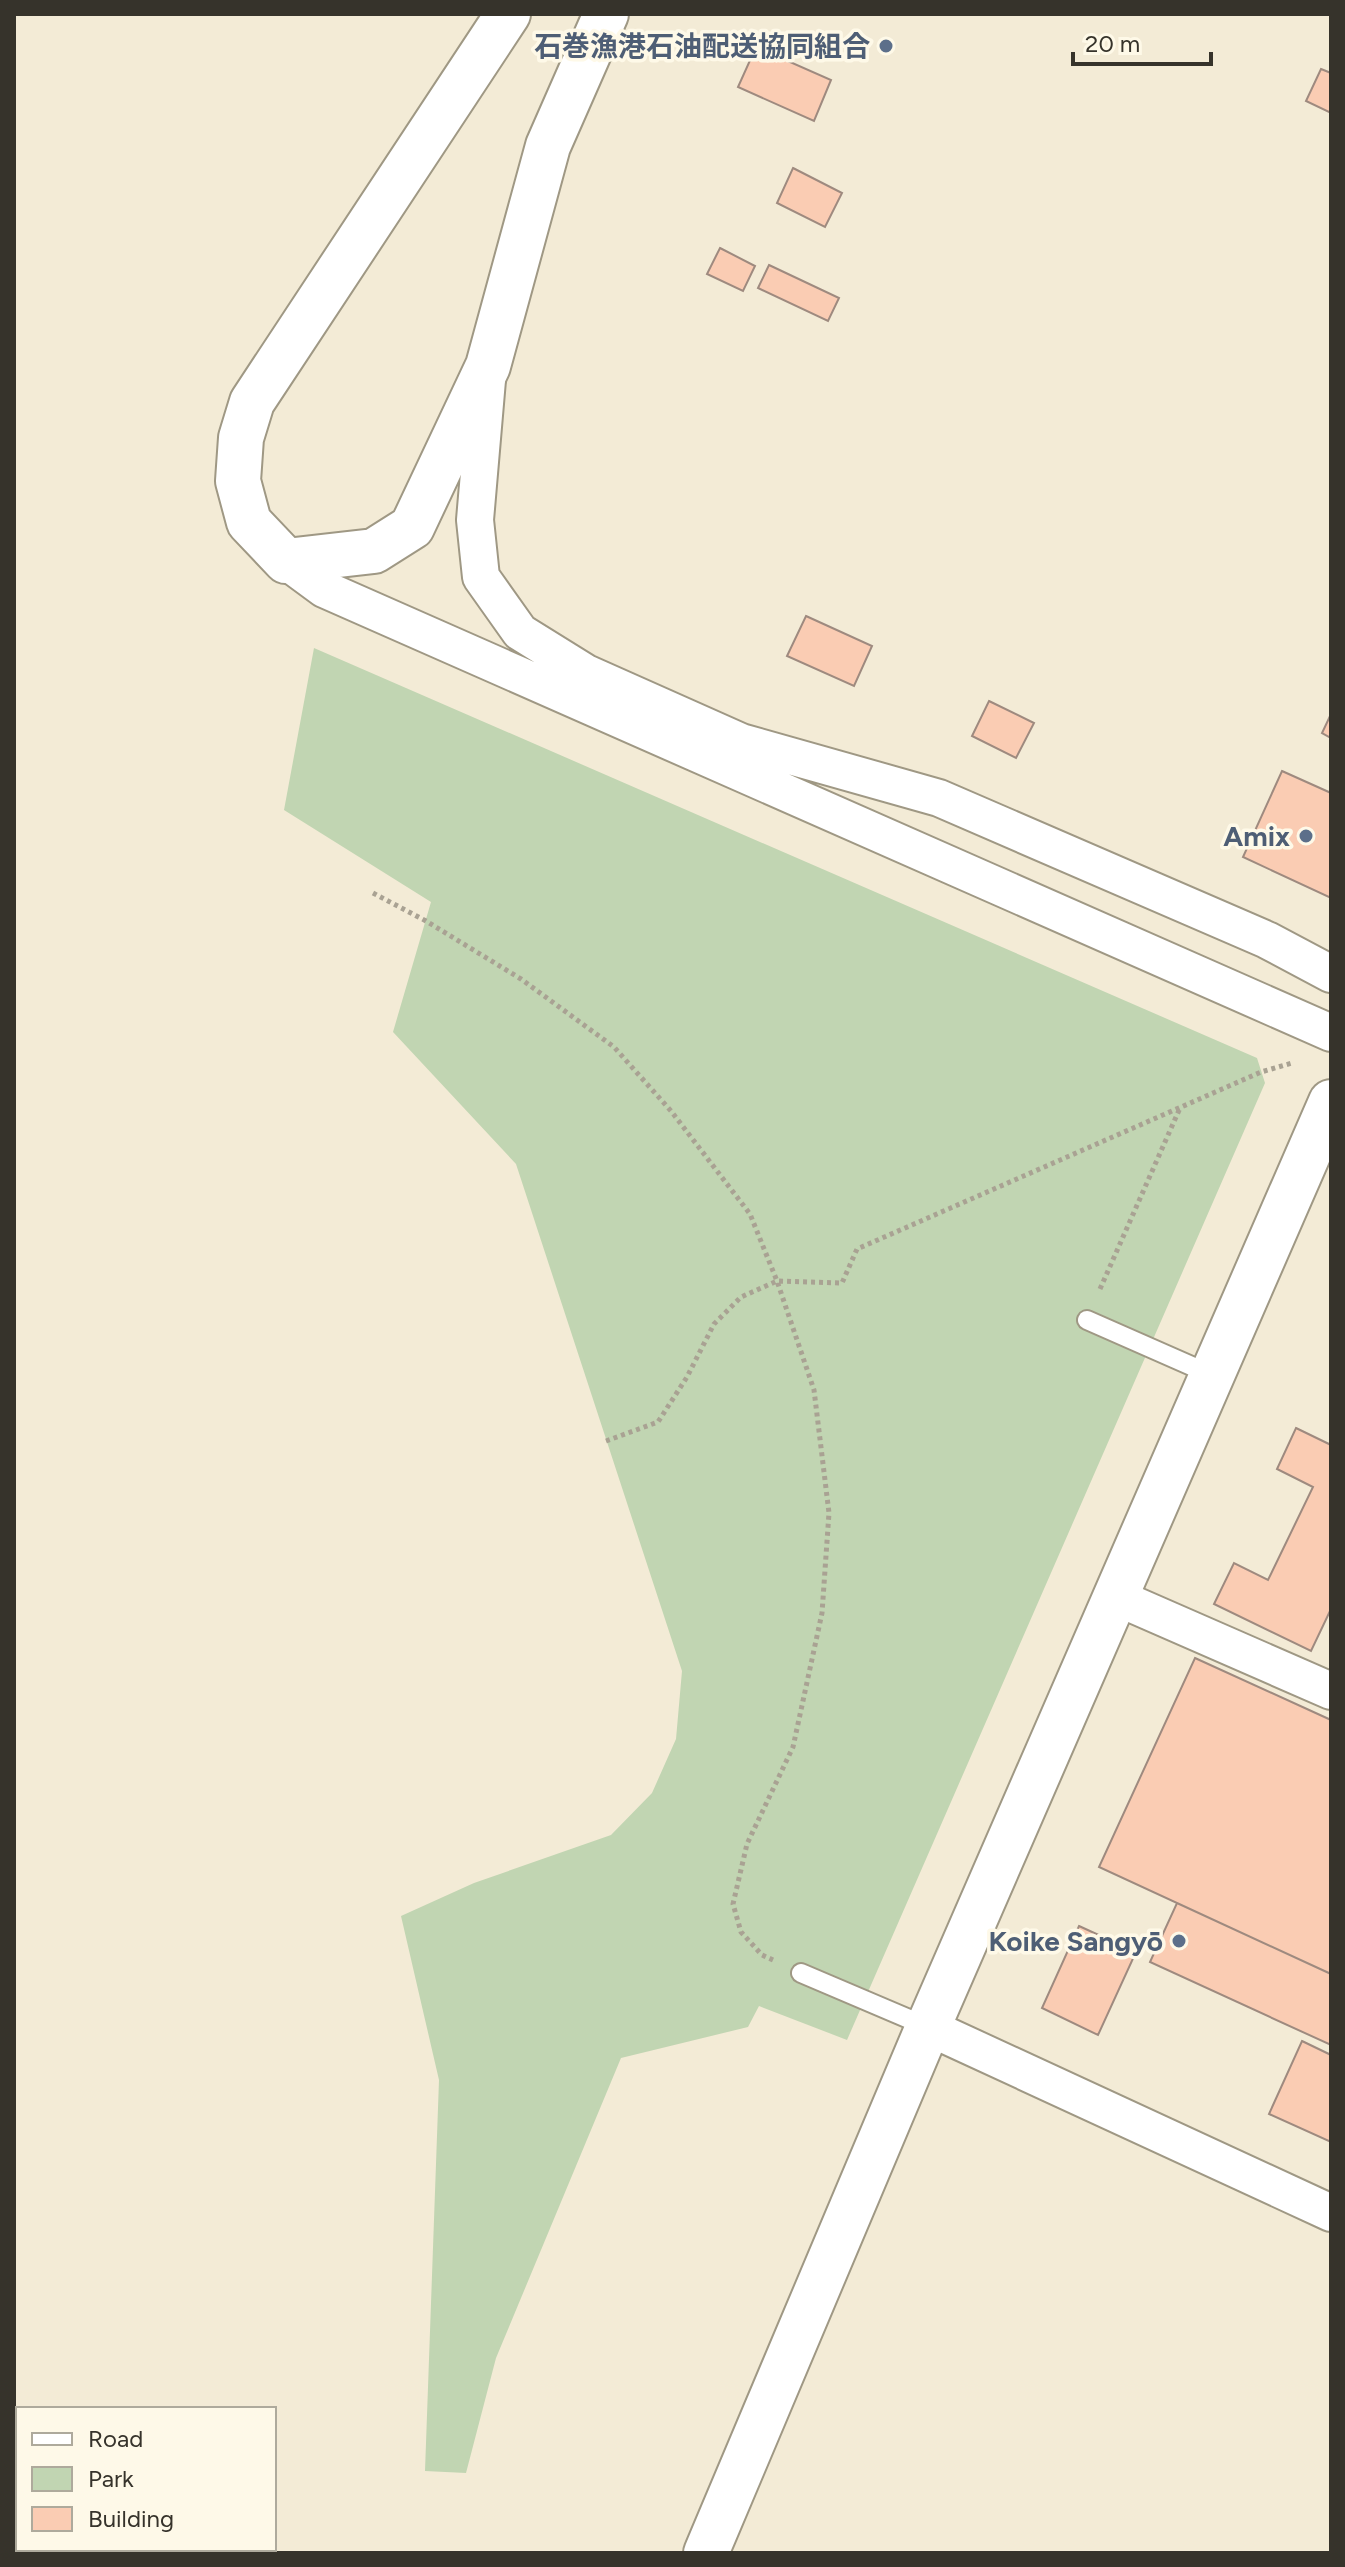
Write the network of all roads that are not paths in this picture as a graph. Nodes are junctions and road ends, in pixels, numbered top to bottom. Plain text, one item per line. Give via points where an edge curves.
1 (508, 14) edge
2 (606, 14) edge
3 (488, 366) junction
4 (286, 561) junction
5 (1331, 974) edge
6 (1331, 1033) edge
7 (1331, 1102) edge
8 (1087, 1320) road end
9 (1212, 1375) junction
10 (1116, 1597) junction
11 (1331, 1691) edge
12 (801, 1973) road end
13 (928, 2027) junction
14 (1331, 2213) edge
15 (706, 2553) edge

1 - 4 street via 252,402 241,438 238,481 249,522
2 - 3 street via 548,146
3 - 4 street via 412,527 374,551
3 - 5 street via 475,520 481,577 520,632 586,673 741,742 939,798 1267,940
4 - 6 street via 324,589
7 - 9 street
8 - 9 lane
9 - 10 street
10 - 11 street
10 - 13 street
12 - 13 lane
13 - 14 street
13 - 15 street

